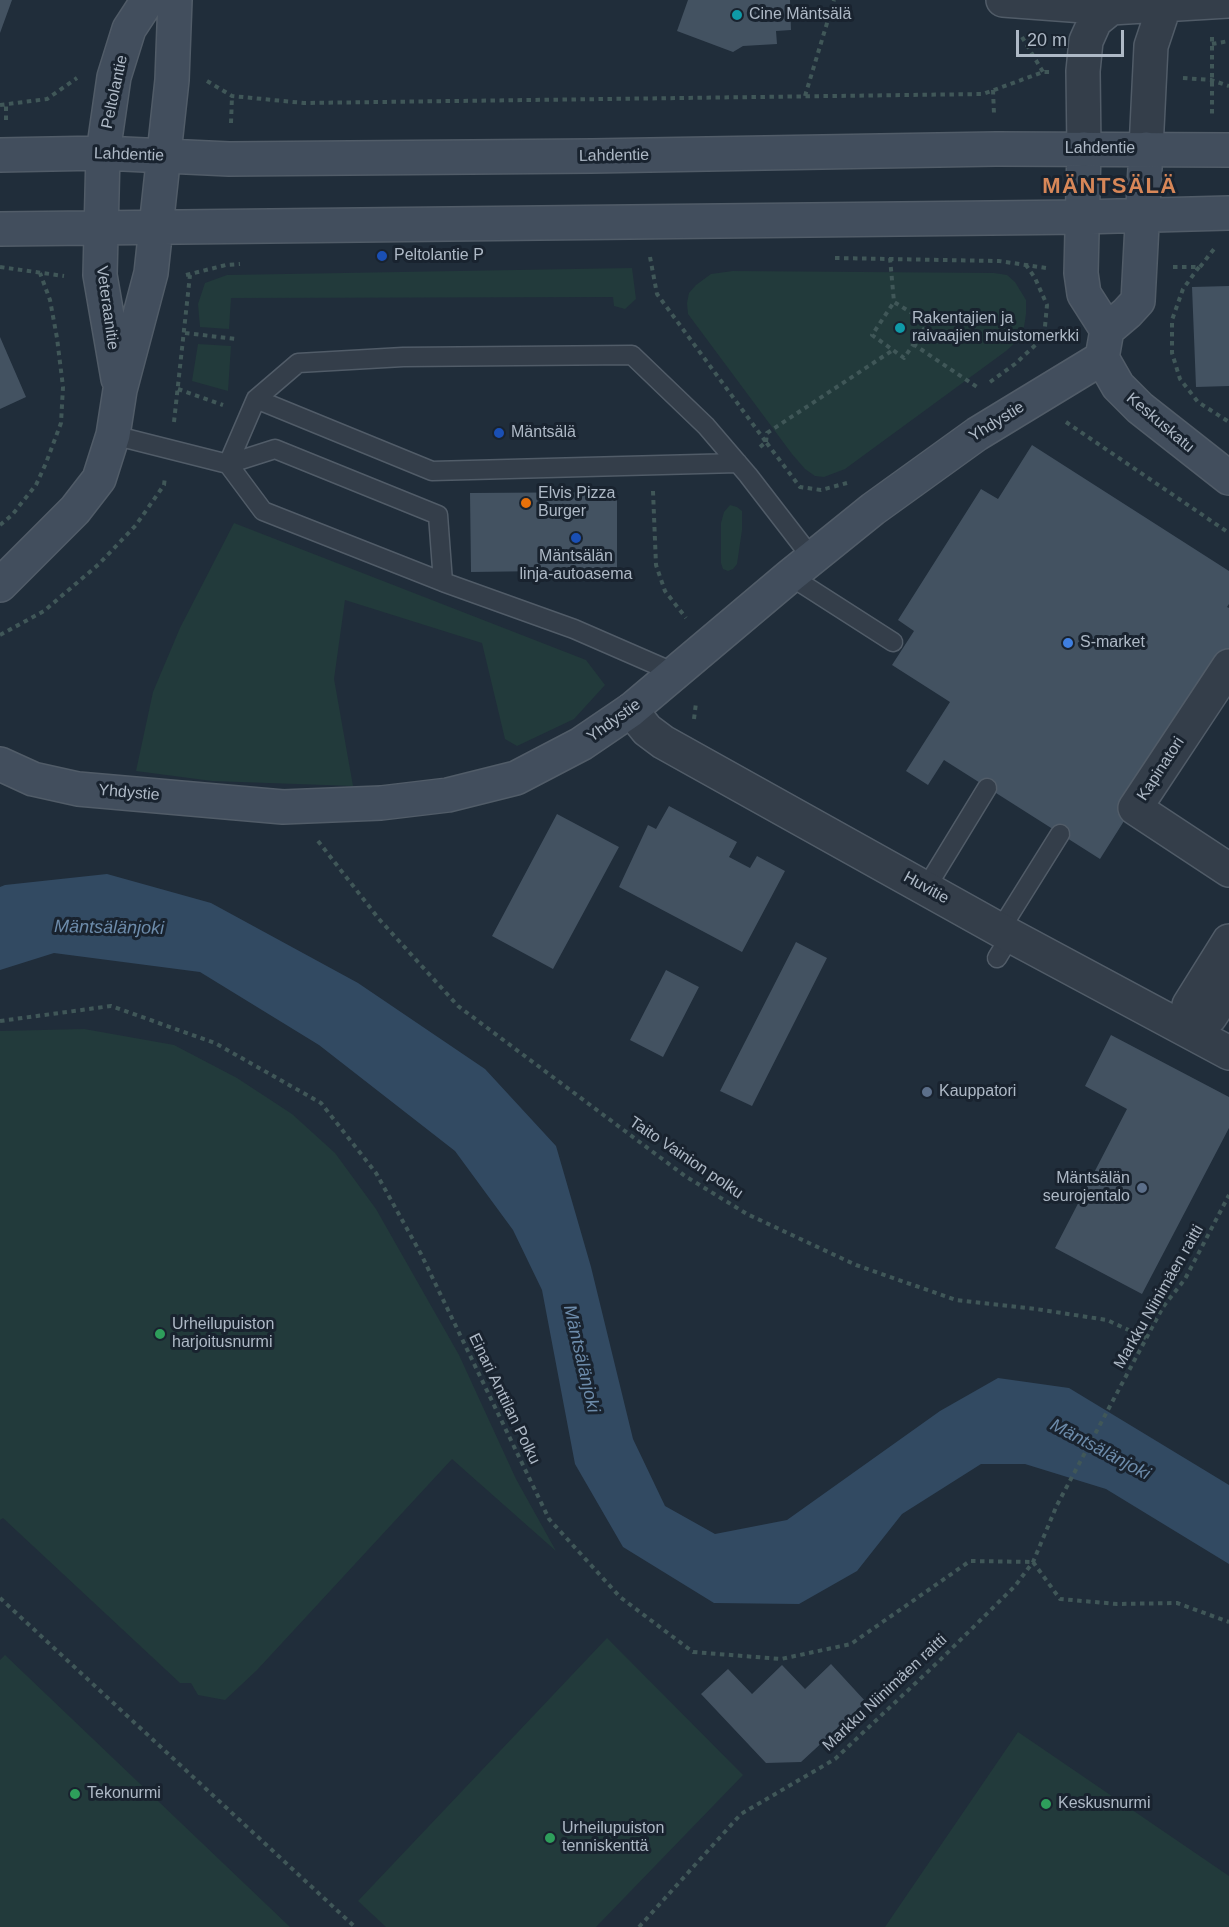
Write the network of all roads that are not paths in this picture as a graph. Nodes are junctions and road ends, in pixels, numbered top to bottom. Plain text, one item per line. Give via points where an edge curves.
1 (148, 0) edge
2 (175, 0) edge
3 (1003, 0) edge
4 (1229, 1) edge
5 (1165, 4) junction
6 (1111, 8) junction
7 (1146, 148) junction
8 (1084, 149) junction
9 (1229, 150) edge
10 (103, 153) junction
11 (0, 155) edge
12 (164, 156) junction
13 (1229, 213) edge
14 (1143, 216) junction
15 (1081, 217) junction
16 (156, 226) junction
17 (101, 228) junction
18 (0, 230) edge
19 (1104, 344) junction
20 (120, 390) junction
21 (256, 399) junction
22 (113, 435) junction
23 (228, 464) junction
24 (738, 464) junction
25 (1229, 478) edge
26 (801, 567) junction
27 (442, 582) junction
28 (0, 585) edge
29 (893, 642) dead end
30 (1229, 666) edge
31 (675, 673) junction
32 (632, 710) junction
33 (0, 764) edge
34 (987, 788) dead end
35 (1060, 834) dead end
36 (1229, 870) edge
37 (926, 888) junction
38 (1003, 941) junction
39 (1229, 941) edge
40 (1229, 988) edge
41 (1229, 1053) edge

1 - 10 main road, Peltolantie via 129,29 114,77
2 - 12 main road
3 - 6 street
4 - 5 street
5 - 6 street
5 - 7 street via 1151,46
6 - 8 street via 1095,21 1086,41
7 - 8 main road, Lahdentie
7 - 9 main road, Lahdentie
7 - 14 main road, Yhdystie
8 - 12 main road, Lahdentie via 241,159
8 - 15 main road
10 - 11 main road, Lahdentie
10 - 12 main road, Lahdentie
10 - 17 main road, Veteraanitie
12 - 16 main road, Veteraanitie
13 - 14 main road
14 - 15 main road
14 - 19 main road, Yhdystie via 1136,304
15 - 16 main road
15 - 19 main road via 1084,294
16 - 17 main road
16 - 20 main road, Veteraanitie via 151,273
17 - 18 main road
17 - 20 main road, Veteraanitie via 100,275
19 - 25 main road, Keskuskatu via 1118,386
19 - 26 main road, Yhdystie via 873,509
20 - 22 main road, Veteraanitie
21 - 23 lane
21 - 24 lane via 432,471
21 - 24 lane via 298,363 402,357 632,355
22 - 23 lane
22 - 28 main road, Veteraanitie via 99,479 75,510
23 - 27 lane via 263,511
23 - 27 lane via 275,449 438,515
24 - 26 lane
26 - 29 lane
26 - 31 main road, Yhdystie
27 - 31 lane via 574,629
30 - 36 street, Kapinatori via 1135,808
31 - 32 main road, Yhdystie
32 - 33 main road, Yhdystie via 581,744 516,778 448,795 381,802 283,807 78,789 33,779
32 - 37 street, Huvitie via 646,730 663,742
34 - 37 lane
35 - 38 lane
37 - 38 street, Huvitie
38 - 41 street, Huvitie
39 - 40 street via 1189,1005 1210,1017

